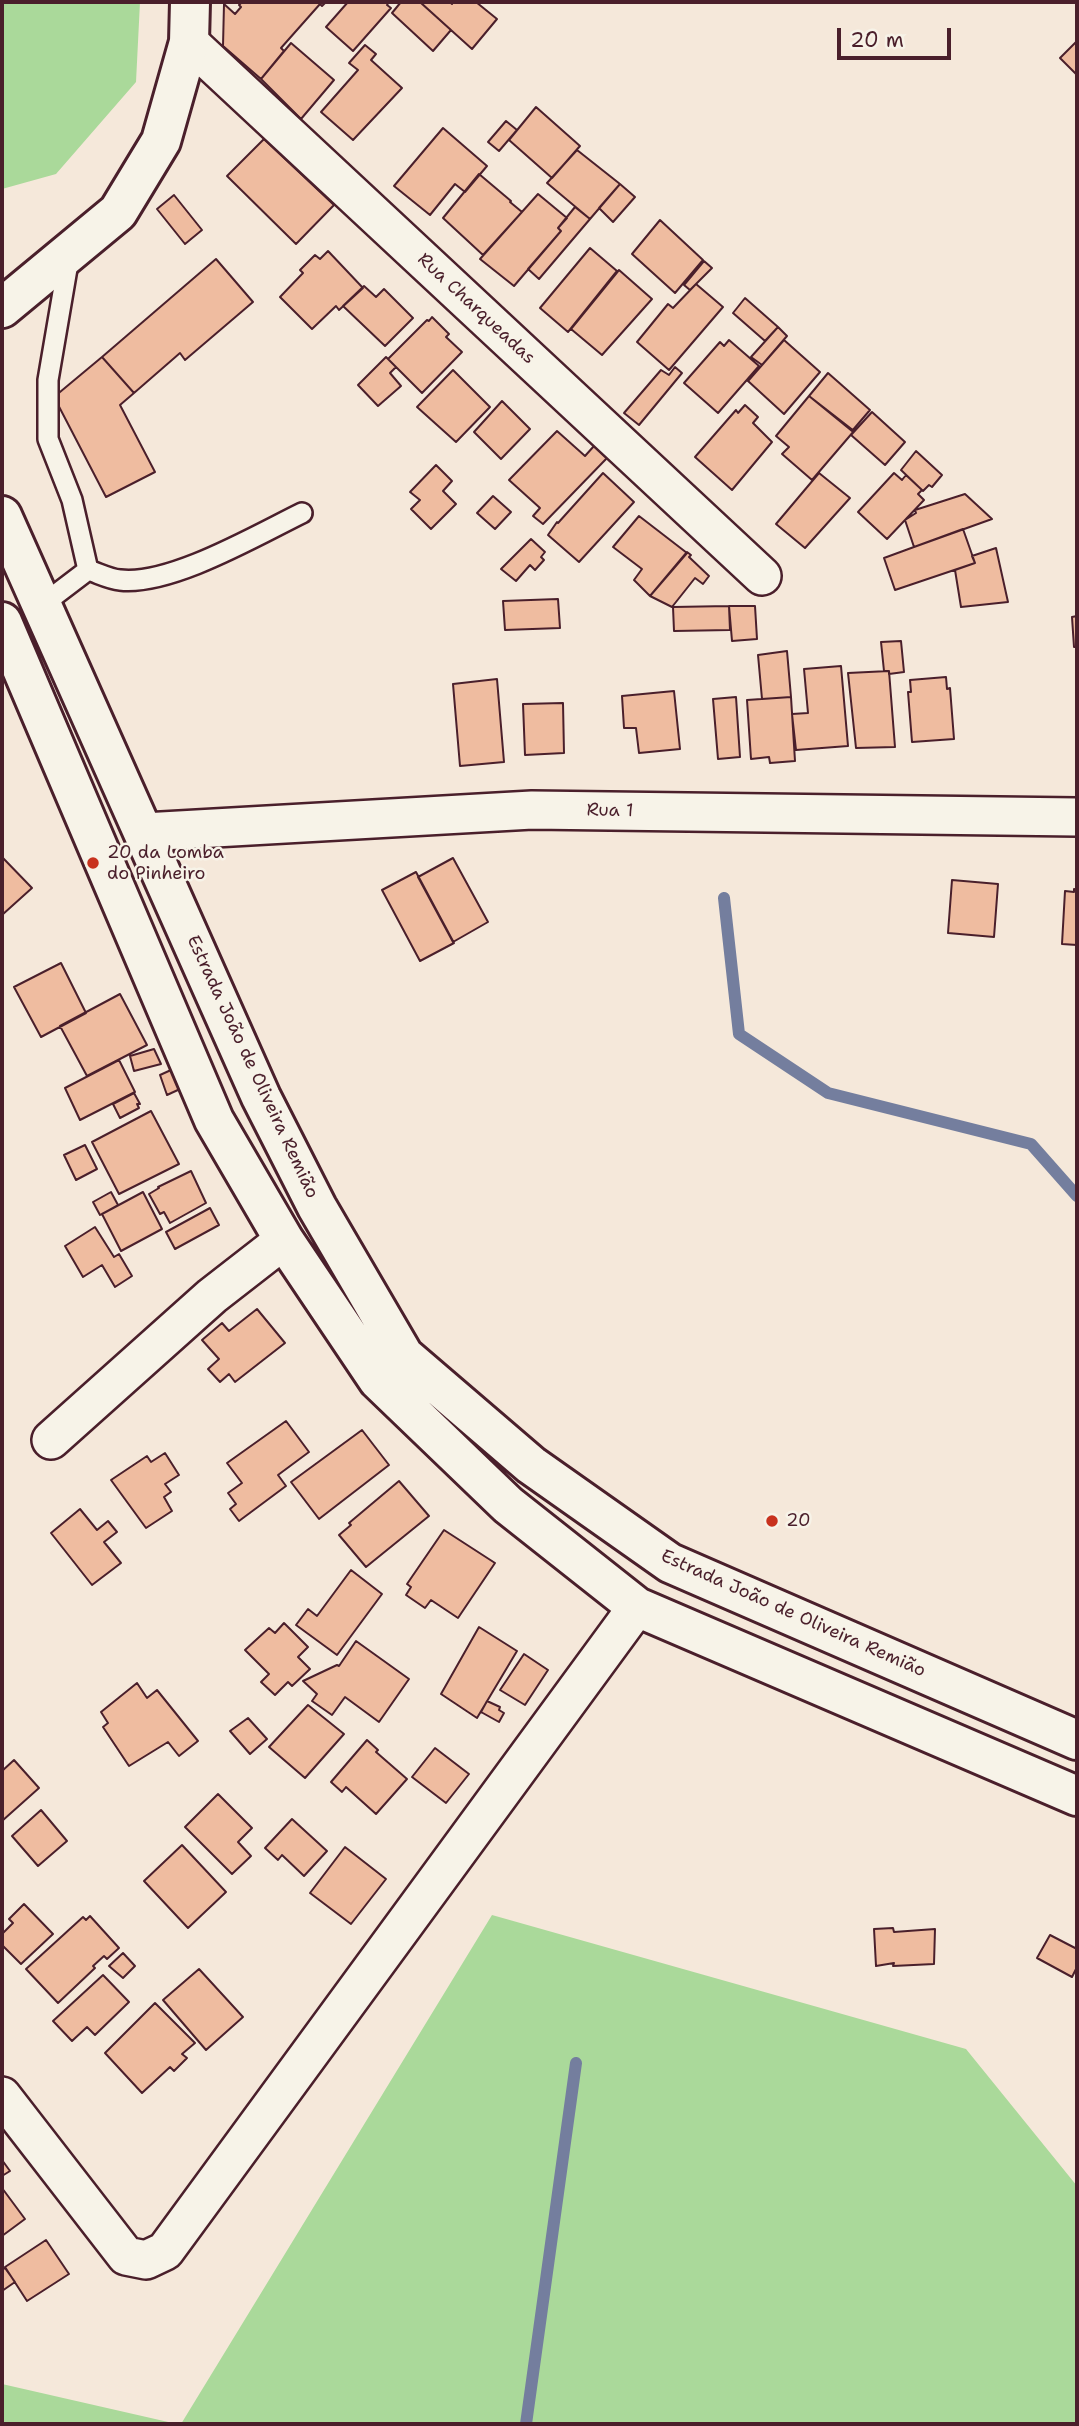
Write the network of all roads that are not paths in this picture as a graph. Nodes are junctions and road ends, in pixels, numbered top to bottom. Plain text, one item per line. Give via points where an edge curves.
1 (190, 2) edge
2 (189, 42) junction
3 (56, 263) junction
4 (2, 275) edge
5 (2, 307) edge
6 (302, 513) dead end
7 (2, 516) edge
8 (88, 570) junction
9 (762, 576) dead end
10 (42, 605) junction
11 (2, 622) edge
12 (1077, 817) edge
13 (144, 832) junction
14 (284, 1240) junction
15 (51, 1440) dead end
16 (637, 1606) junction
17 (1077, 1740) edge
18 (1077, 1796) edge
19 (2, 2096) edge

1 - 2 main road
2 - 3 main road via 161,141 118,212
2 - 9 street, Rua Charqueadas
3 - 4 main road
3 - 5 main road
3 - 8 lane via 48,439 72,500
6 - 8 lane via 184,570 120,580
7 - 10 main road, Estrada João de Oliveira Remião
8 - 10 lane
10 - 13 main road, Estrada João de Oliveira Remião
11 - 14 main road via 214,1120
12 - 13 street, Rua 1 via 532,810
13 - 17 main road, Estrada João de Oliveira Remião via 261,1097 317,1207 404,1356 531,1465 670,1563
14 - 15 street via 212,1296
14 - 16 main road via 378,1380 508,1505
16 - 18 main road
16 - 19 street via 165,2250 146,2260 127,2256

